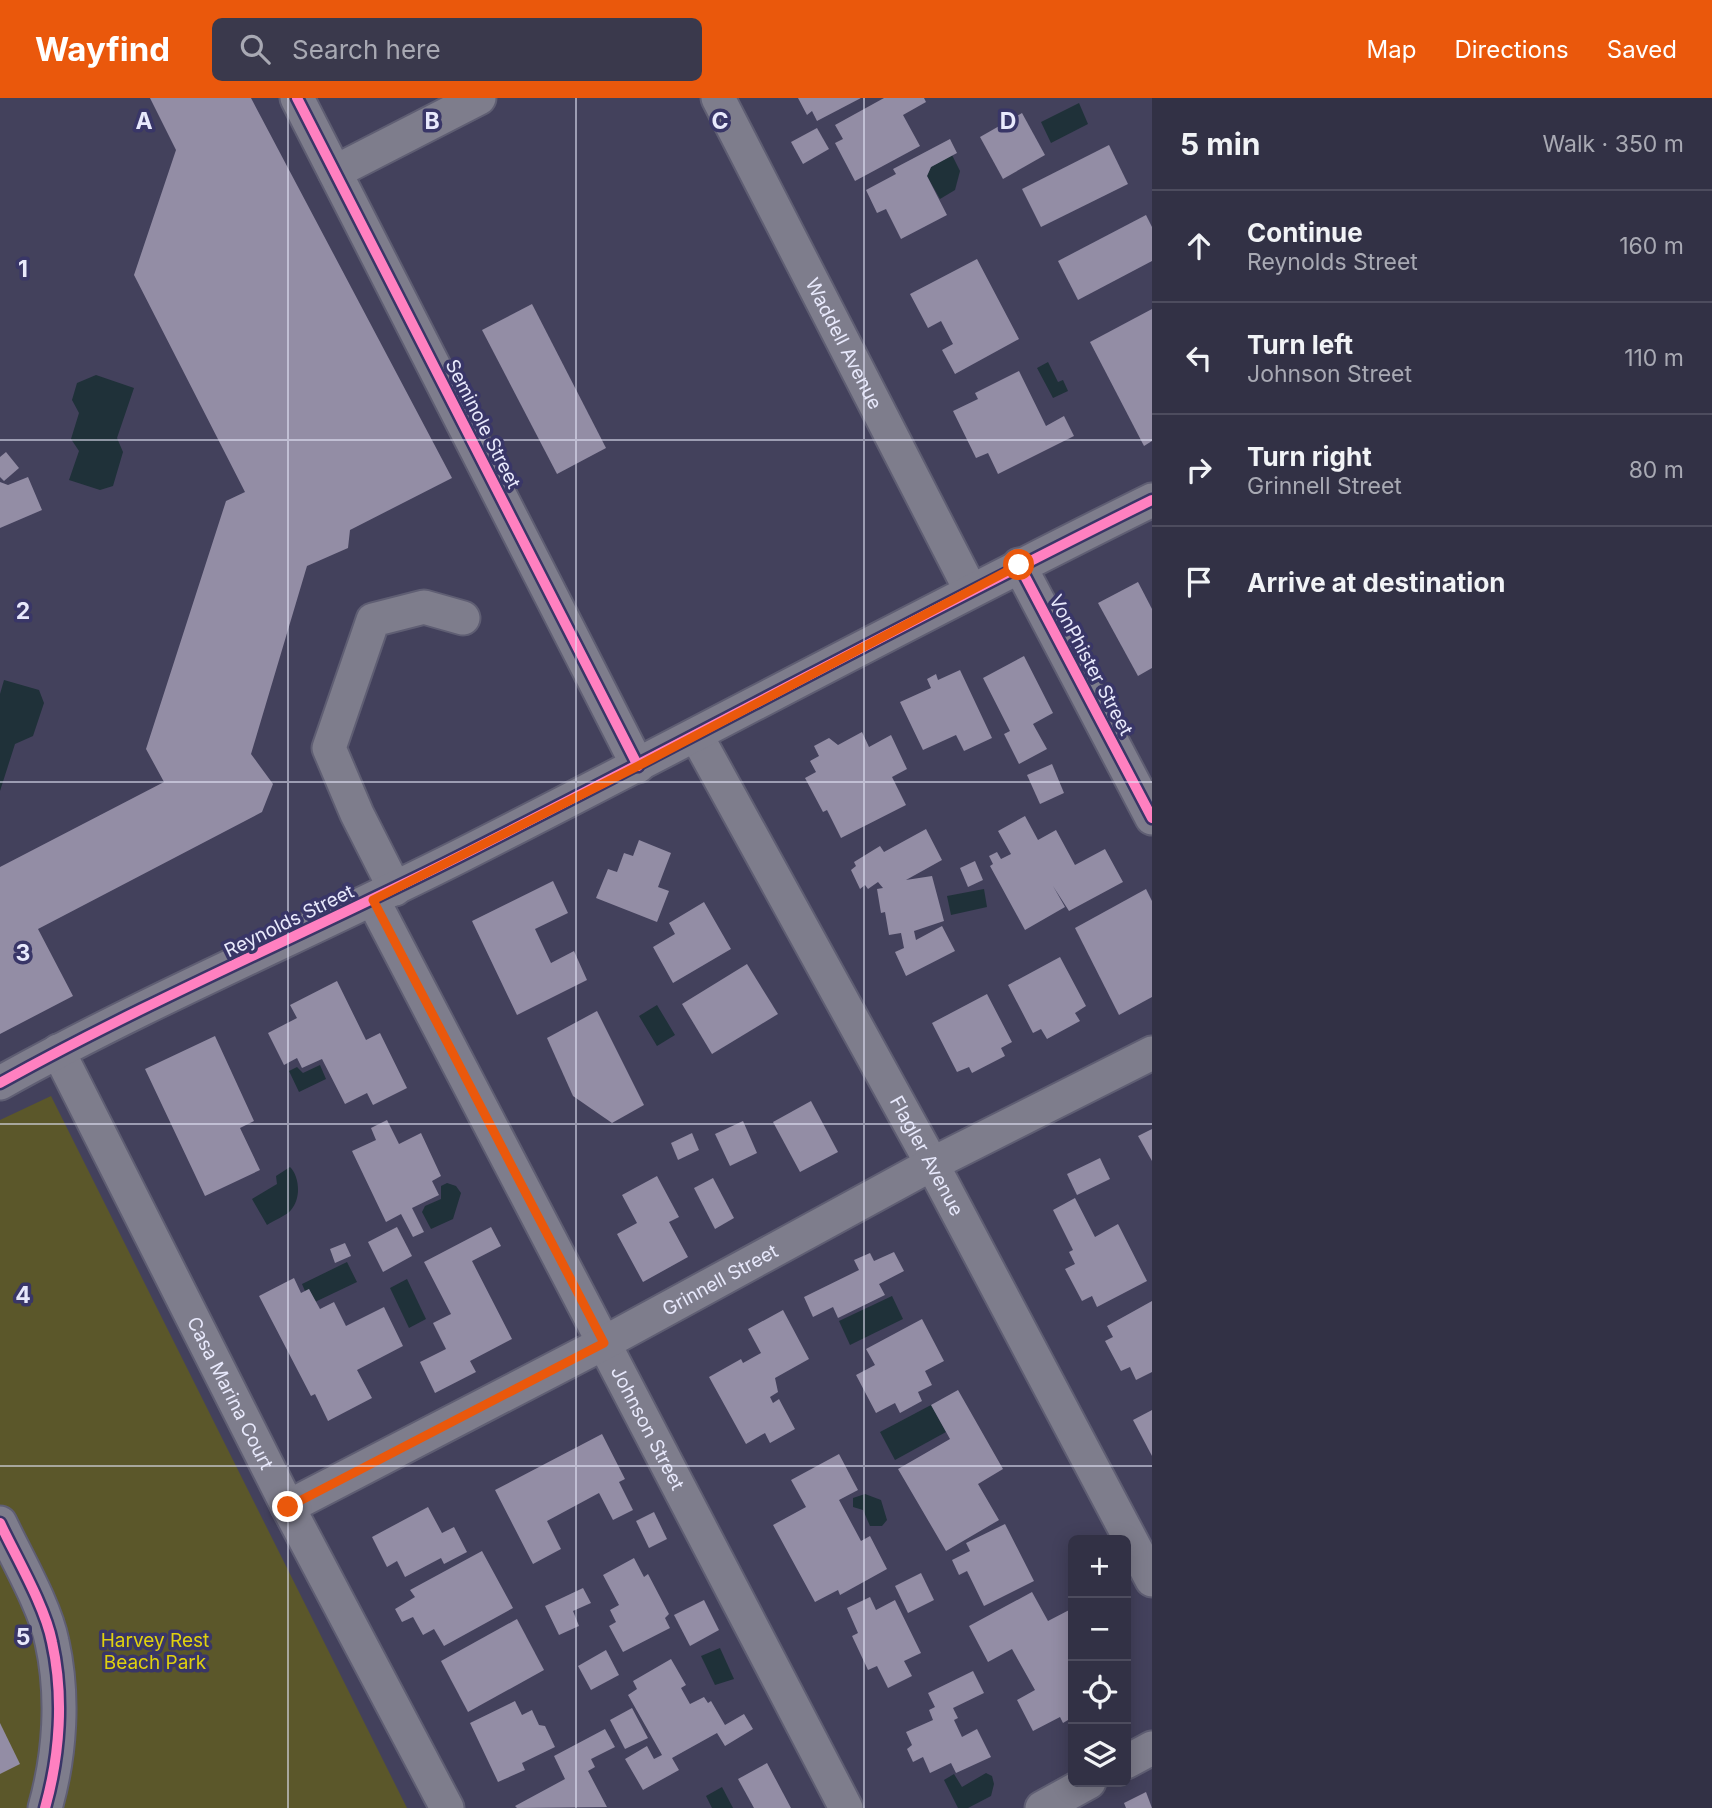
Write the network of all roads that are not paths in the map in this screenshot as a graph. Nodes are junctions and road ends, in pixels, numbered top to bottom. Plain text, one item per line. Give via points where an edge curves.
1 (297, 98) edge
2 (479, 98) edge
3 (718, 98) edge
4 (335, 172) junction
5 (1152, 500) edge
6 (1019, 565) junction
7 (970, 589) junction
8 (463, 618) dead end
9 (696, 735) junction
10 (638, 766) junction
11 (1152, 818) edge
12 (384, 894) junction
13 (58, 1051) junction
14 (1152, 1053) edge
15 (0, 1083) edge
16 (932, 1164) junction
17 (604, 1343) junction
18 (288, 1507) junction
19 (0, 1523) edge
20 (1152, 1580) edge
21 (1152, 1748) edge
22 (1131, 1759) edge
23 (1080, 1787) edge
24 (45, 1808) edge
25 (447, 1808) edge
26 (846, 1808) edge
27 (1042, 1808) edge

1 - 4 street, Seminole Street
2 - 4 street
3 - 7 street, Waddell Avenue
4 - 10 street, Seminole Street
5 - 6 street, Reynolds Street
6 - 7 street, Reynolds Street
6 - 11 street, VonPhister Street
7 - 9 street, Reynolds Street
8 - 12 street, Johnson Street via 424,607 373,620 329,748
9 - 10 street, Reynolds Street
9 - 16 street, Flagler Avenue
10 - 12 street, Reynolds Street
12 - 13 street, Reynolds Street
12 - 17 street, Johnson Street
13 - 15 street, Reynolds Street
13 - 18 street, Casa Marina Court
14 - 16 street, Grinnell Street
16 - 17 street, Grinnell Street
16 - 20 street, Flagler Avenue
17 - 18 street, Grinnell Street
17 - 26 street, Johnson Street
18 - 25 street, Casa Marina Court
19 - 24 street via 52,1640 59,1688 58,1742
21 - 22 street
23 - 27 street

